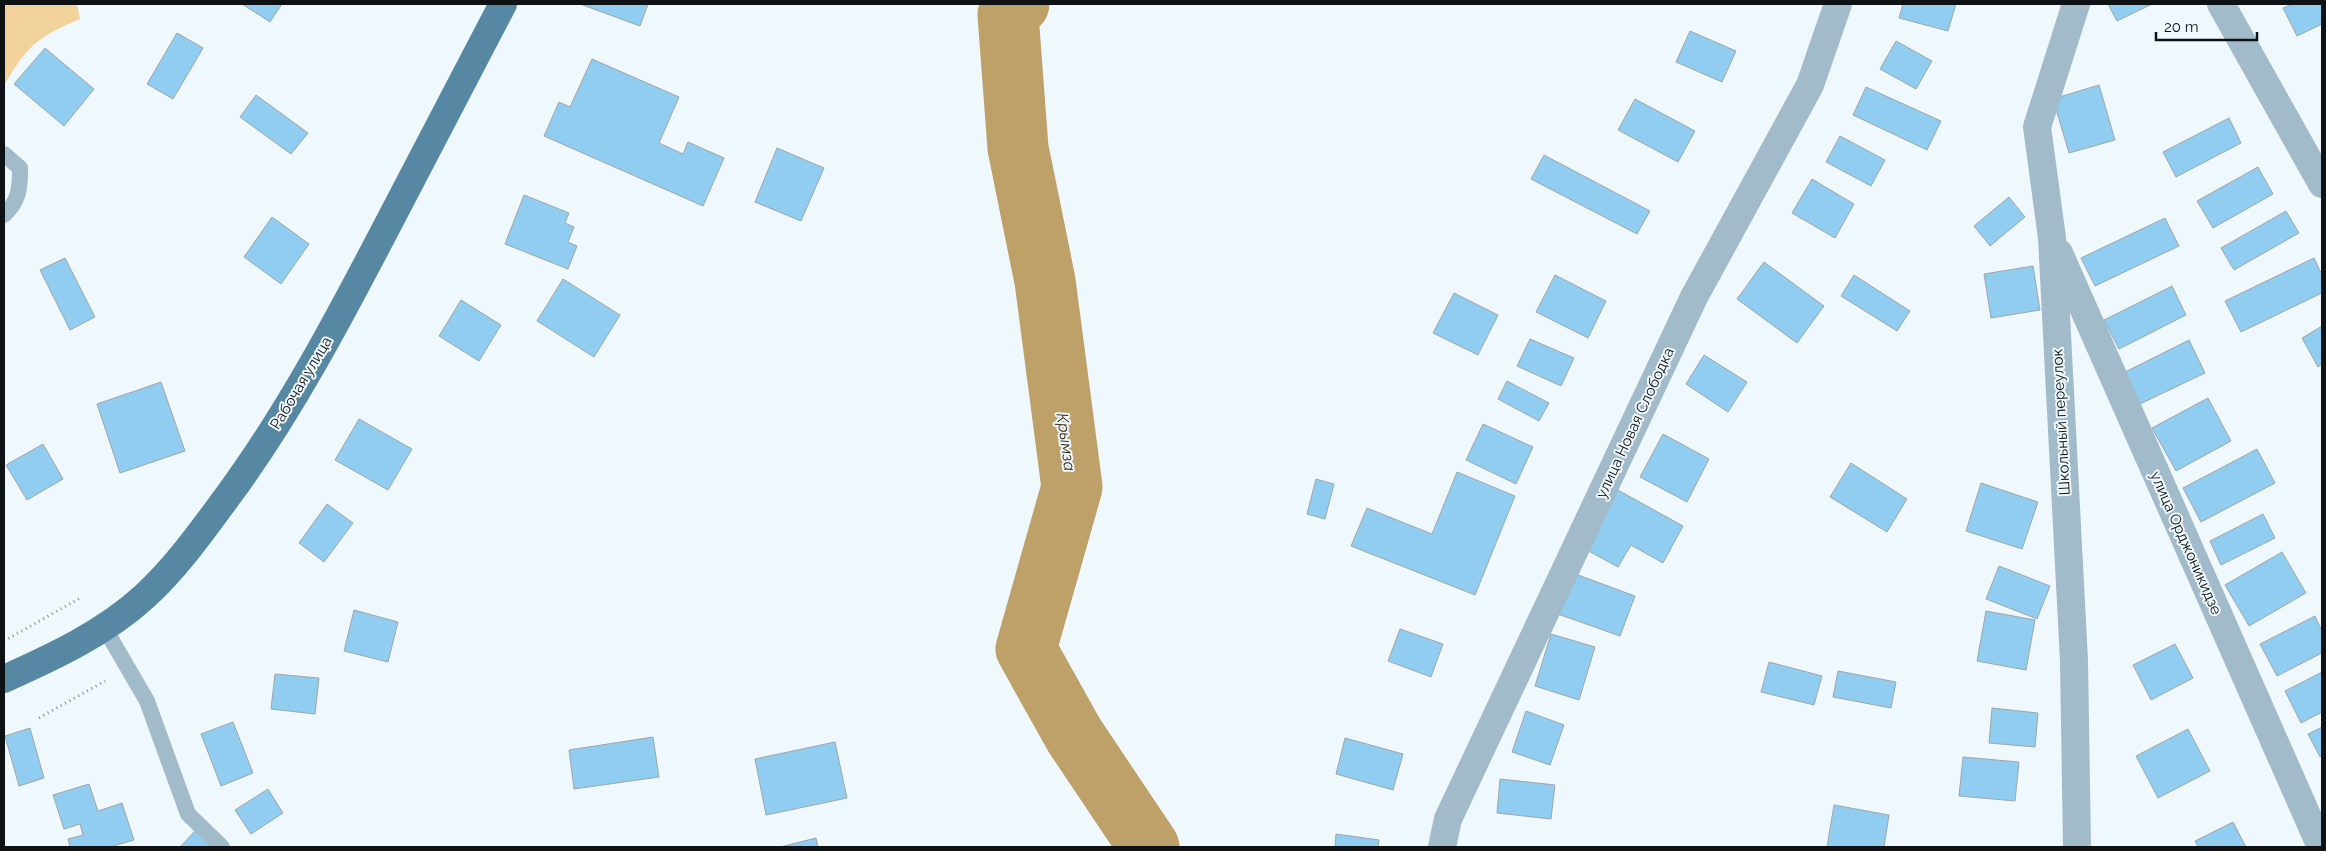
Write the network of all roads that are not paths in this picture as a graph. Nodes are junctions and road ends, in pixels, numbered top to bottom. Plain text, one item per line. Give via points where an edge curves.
1 (503, 4) edge
2 (1838, 4) edge
3 (2076, 4) edge
4 (2221, 4) edge
5 (4, 154) edge
6 (2322, 184) edge
7 (4, 215) edge
8 (2052, 238) junction
9 (104, 627) junction
10 (4, 679) edge
11 (1448, 819) junction
12 (222, 847) edge
13 (1442, 847) edge
14 (1457, 847) edge
15 (2077, 847) edge
16 (2321, 847) edge

1 - 9 main road, Рабочая улица via 337,323 284,415 184,553 144,596
2 - 11 street, улица Новая Слободка via 1810,85 1694,297
3 - 8 street, Школьный переулок via 2037,127
4 - 6 street
5 - 7 lane via 20,168 20,183 15,205
8 - 15 street, Школьный переулок via 2074,661
8 - 16 street, улица Орджоникидзе
9 - 10 main road, Рабочая улица via 53,657
9 - 12 lane via 147,701 188,814
11 - 13 street, улица Новая Слободка
11 - 14 lane

